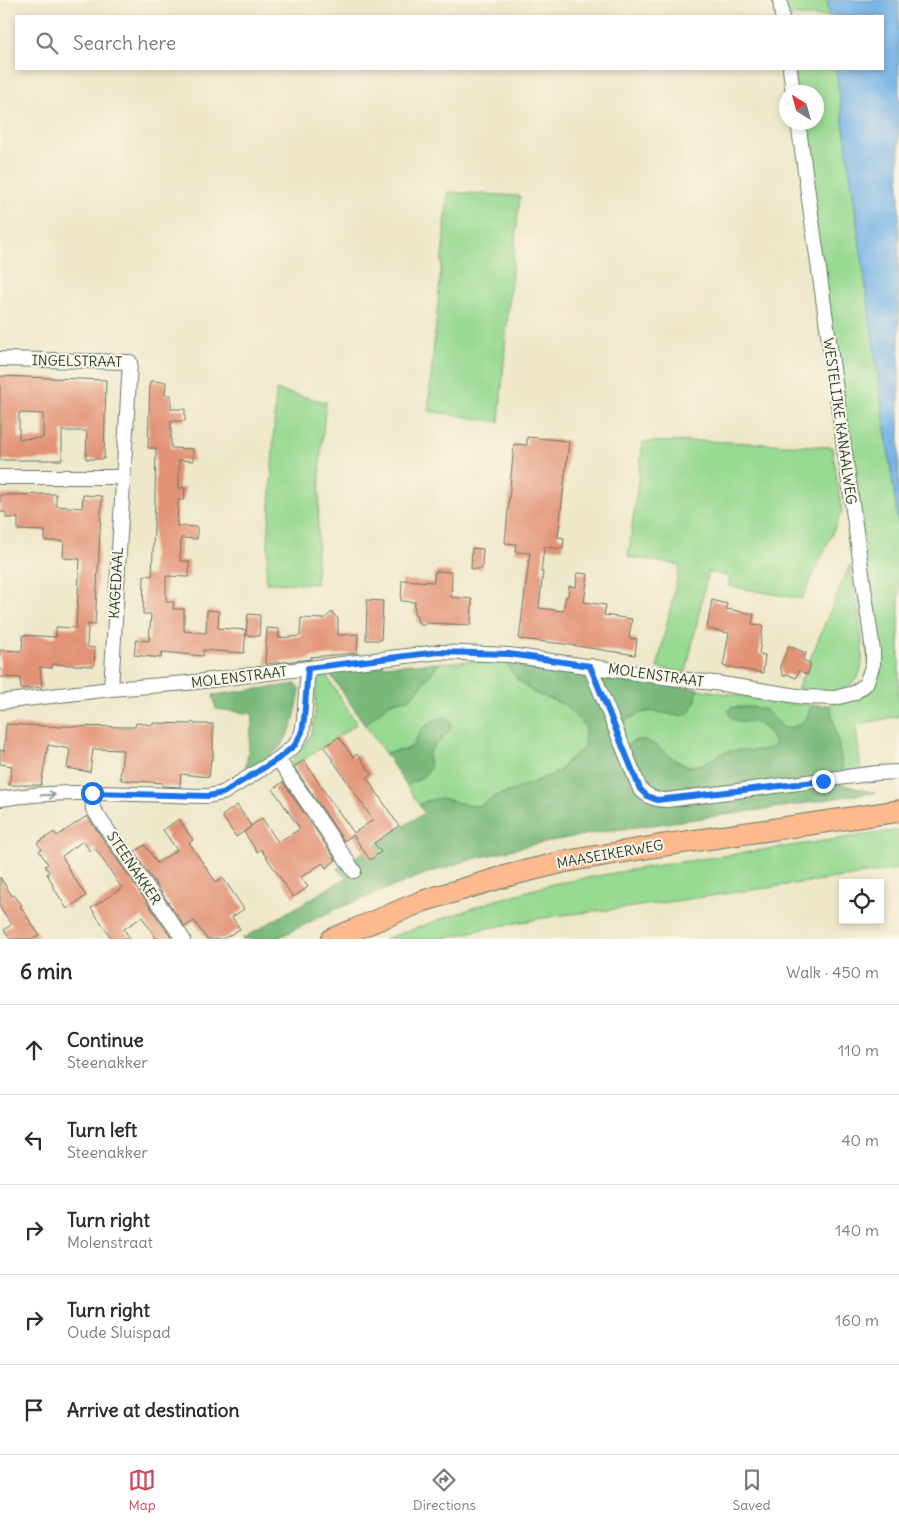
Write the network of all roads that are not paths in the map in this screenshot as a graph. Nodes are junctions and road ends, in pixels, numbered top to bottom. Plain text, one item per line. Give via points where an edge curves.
1 (780, 0) edge
2 (782, 15) edge
3 (790, 70) edge
4 (792, 85) edge
5 (799, 130) edge
6 (0, 359) edge
7 (0, 477) edge
8 (122, 477) junction
9 (590, 666) junction
10 (308, 668) junction
11 (110, 689) junction
12 (835, 698) joint
13 (0, 702) edge
14 (278, 759) junction
15 (899, 772) edge
16 (92, 793) junction
17 (0, 799) edge
18 (899, 811) edge
19 (354, 871) dead end
20 (183, 939) edge
21 (332, 939) edge

1 - 2 street
3 - 4 street
5 - 12 street, WESTELIJKE KANAALWEG via 874,664 866,684 854,694
6 - 8 street, INGELSTRAAT via 130,362
7 - 8 street
8 - 11 street, KAGEDAAL
9 - 10 street, MOLENSTRAAT via 509,654 438,652
9 - 12 street, MOLENSTRAAT via 804,697
9 - 15 street via 640,789 657,800
10 - 11 street, MOLENSTRAAT
10 - 14 street via 302,732 295,745
11 - 13 street, MOLENSTRAAT
14 - 16 street via 223,793 208,796
14 - 19 street
17 -> 16 street
16 - 20 street, STEENAKKER via 94,809
18 - 21 main road, MAASEIKERWEG via 563,862 422,902

